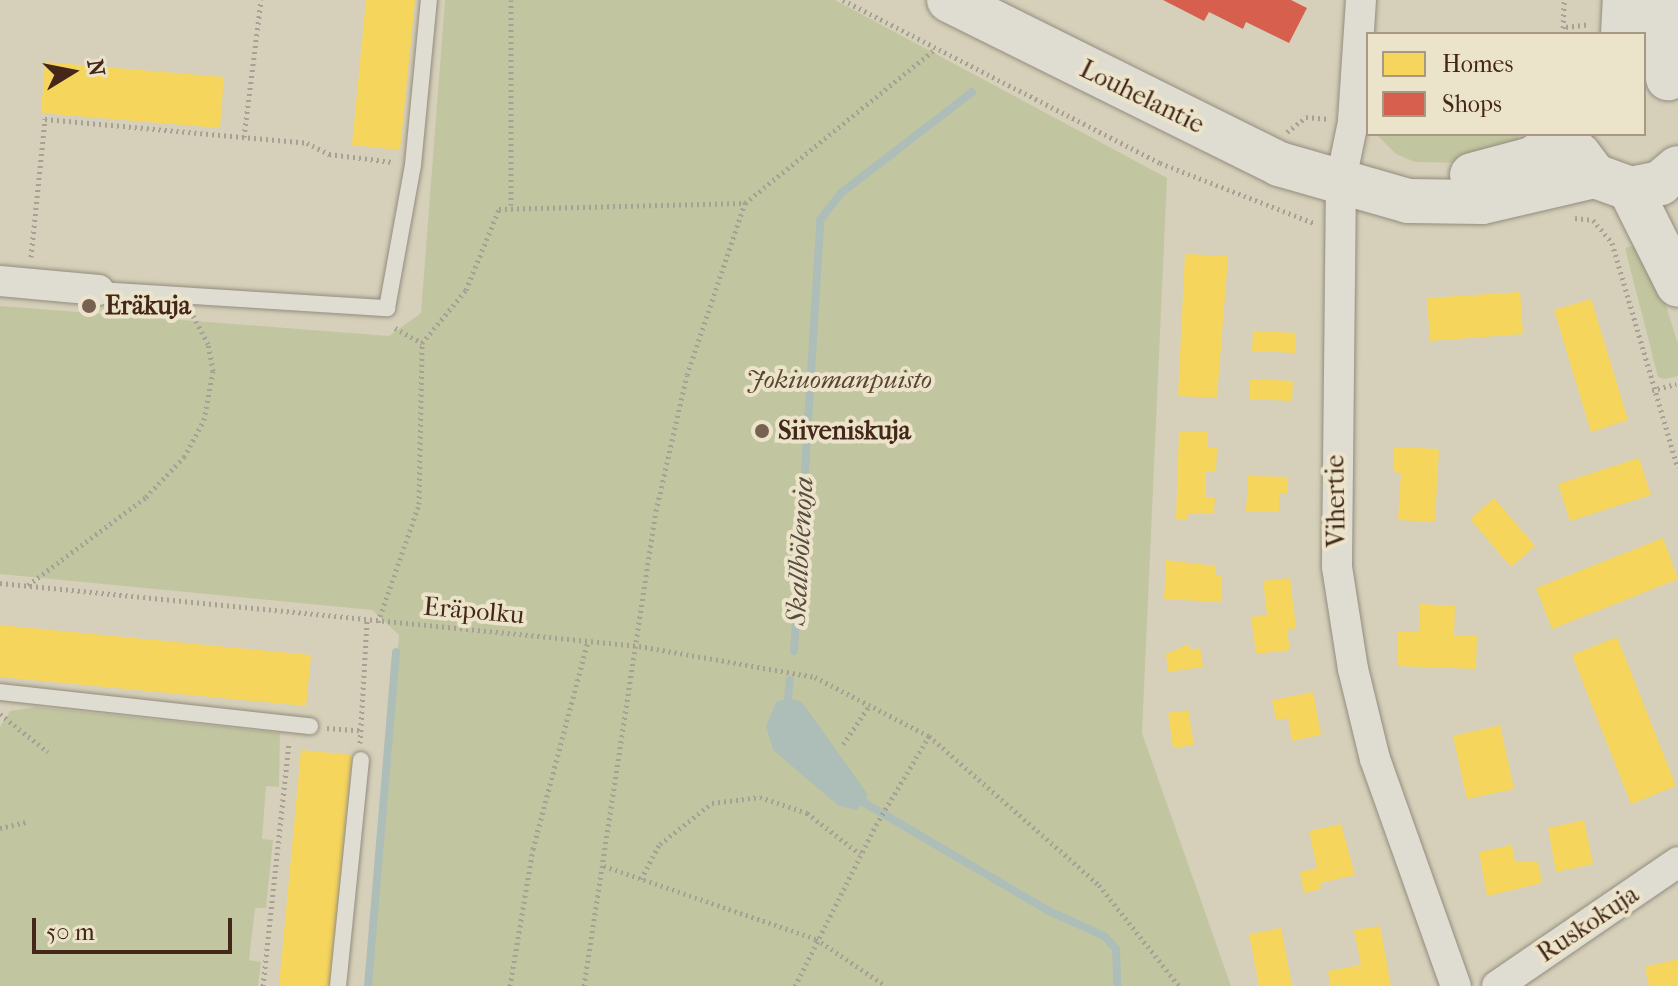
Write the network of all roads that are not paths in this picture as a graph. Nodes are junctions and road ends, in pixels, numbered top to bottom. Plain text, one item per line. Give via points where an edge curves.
1 (429, 0) edge
2 (949, 0) edge
3 (1361, 0) edge
4 (1625, 0) edge
5 (1658, 0) edge
6 (1623, 32) edge
7 (1663, 78) edge
8 (1568, 136) edge
9 (1572, 136) edge
10 (1675, 171) edge
11 (1341, 180) junction
12 (1613, 182) junction
13 (1678, 217) edge
14 (10, 271) edge
15 (1678, 285) edge
16 (99, 290) joint
17 (0, 692) edge
18 (310, 726) road end
19 (361, 760) road end
20 (1678, 862) edge
21 (338, 986) edge
22 (1456, 986) edge
23 (1497, 986) edge

1 - 16 lane via 413,165 387,308
2 - 11 main road, Louhelantie via 1279,164
3 - 11 street, Vihertie via 1353,122
4 - 6 main road
5 - 7 main road
8 - 11 main road, Louhelantie via 1504,171
9 - 12 main road via 1584,164
10 - 12 main road, Louhelantie via 1660,183
10 - 13 main road
11 - 12 main road, Louhelantie via 1408,201 1442,203
11 - 22 street, Vihertie via 1337,567 1353,669 1375,759
12 - 15 main road
14 - 16 street
17 - 18 lane
19 - 21 lane
20 - 23 street, Ruskokuja

